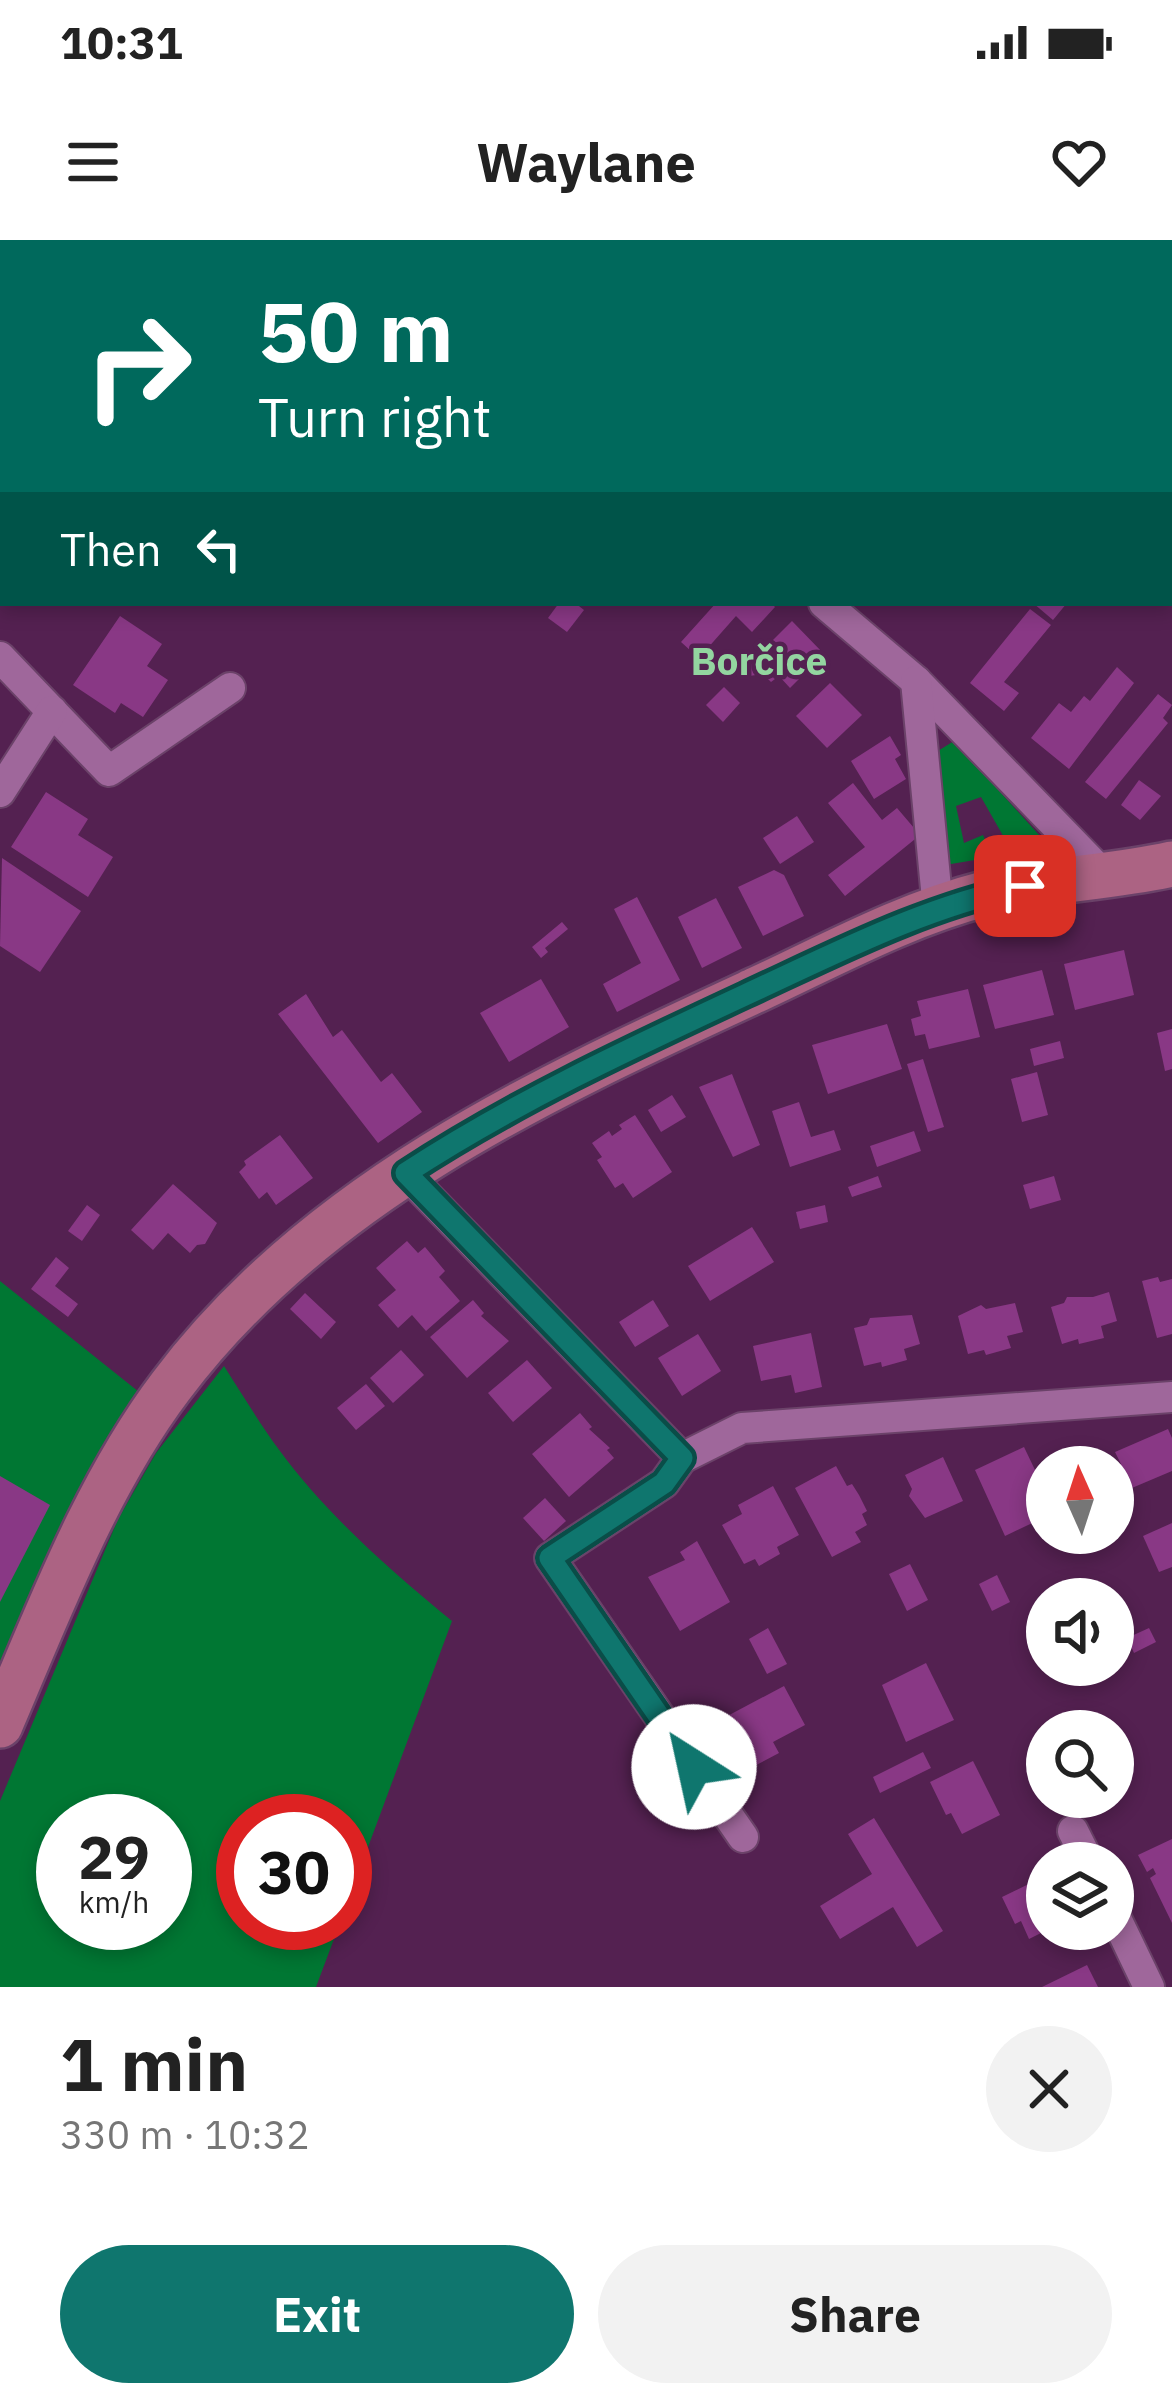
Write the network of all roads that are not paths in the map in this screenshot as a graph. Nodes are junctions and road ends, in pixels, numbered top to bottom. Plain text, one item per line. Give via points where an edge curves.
1 (828, 606) edge
2 (0, 657) edge
3 (916, 681) junction
4 (230, 688) dead end
5 (52, 711) junction
6 (0, 792) edge
7 (1172, 863) edge
8 (1105, 876) junction
9 (938, 909) junction
10 (406, 1173) junction
11 (1172, 1397) edge
12 (682, 1458) junction
13 (0, 1725) edge
14 (1073, 1831) dead end
15 (742, 1837) dead end
16 (1078, 1842) edge
17 (1131, 1950) edge
18 (1149, 1987) edge

1 - 3 street
2 - 5 street
3 - 8 street
3 - 9 street
4 - 5 street via 110,770
5 - 6 street
7 - 8 main road
8 - 9 main road
9 - 10 main road via 572,1077
10 - 12 street
10 - 13 main road via 265,1281 173,1383 98,1509
11 - 12 street via 742,1428
12 - 15 street via 664,1483 550,1558
14 - 16 street
17 - 18 street

